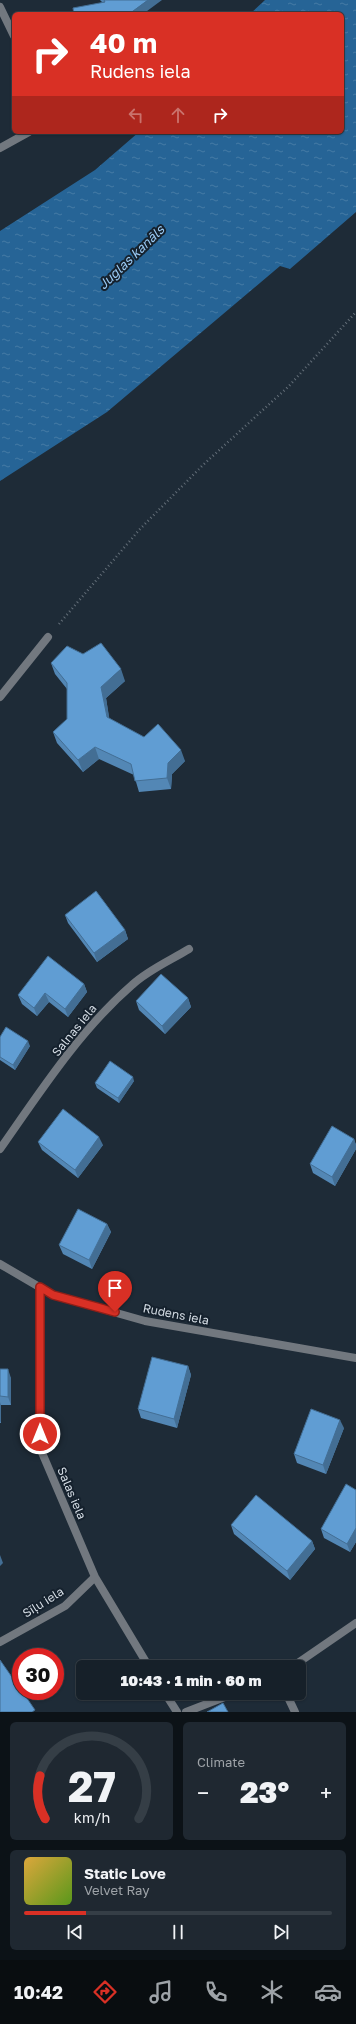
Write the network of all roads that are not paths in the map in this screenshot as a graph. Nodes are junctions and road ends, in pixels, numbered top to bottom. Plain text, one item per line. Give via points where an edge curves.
1 (0, 7) edge
2 (12, 32) edge
3 (25, 134) edge
4 (0, 148) edge
5 (48, 637) road end
6 (0, 697) edge
7 (189, 949) dead end
8 (0, 1149) edge
9 (0, 1264) edge
10 (40, 1287) junction
11 (356, 1358) edge
12 (95, 1577) junction
13 (356, 1623) edge
14 (0, 1642) edge
15 (146, 1660) edge
16 (302, 1660) edge
17 (169, 1700) edge
18 (217, 1700) edge
19 (289, 1700) edge
20 (177, 1712) edge
21 (186, 1712) edge
22 (295, 1712) edge

1 - 2 street
3 - 4 street
5 - 6 street
7 - 8 street, Salnas iela via 133,983 101,1015 46,1084
9 - 10 street, Rudens iela
10 - 11 street, Rudens iela via 53,1295 145,1321
10 - 12 street, Salas iela via 40,1448
12 - 14 street, Sīļu iela via 65,1606
12 - 15 street, Salas iela
13 - 16 street
17 - 20 street
18 - 21 street
19 - 22 street

